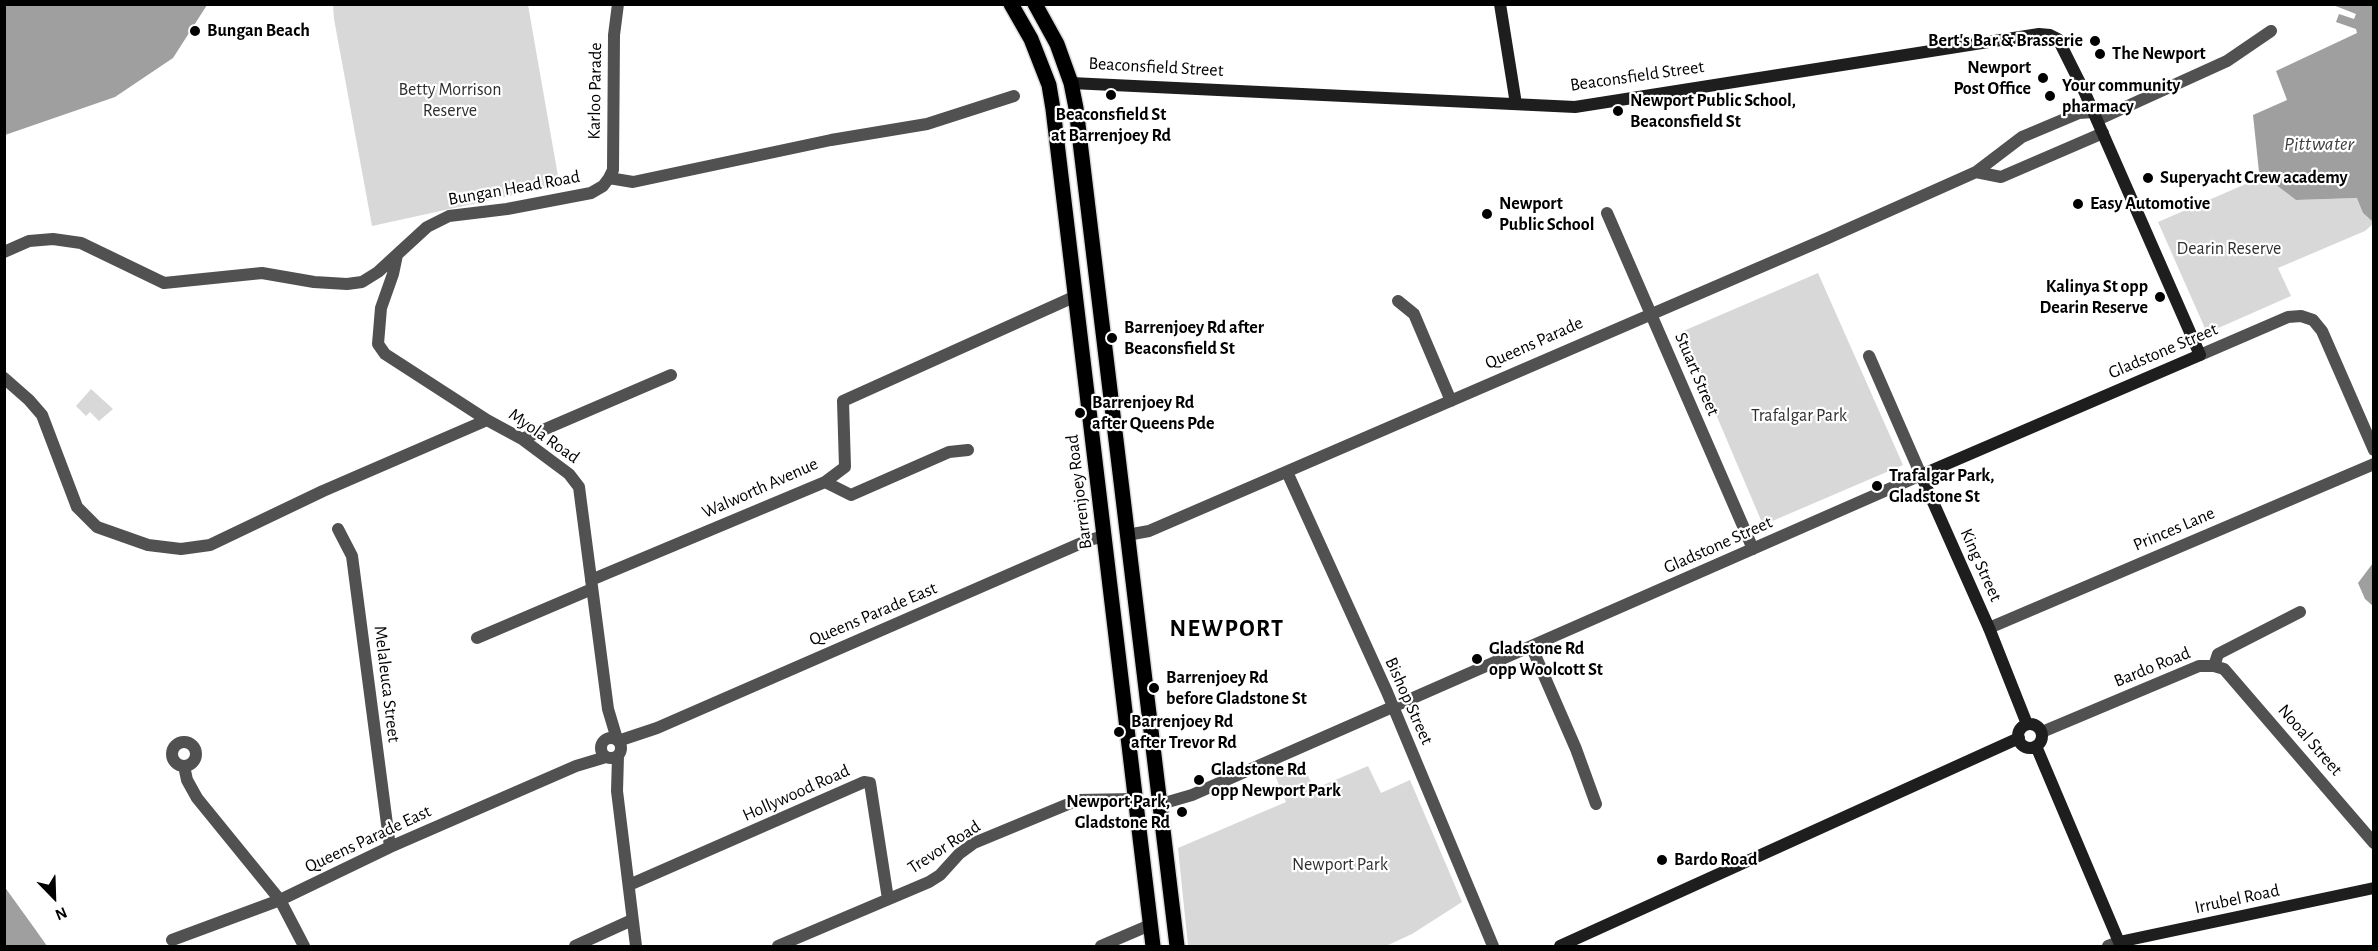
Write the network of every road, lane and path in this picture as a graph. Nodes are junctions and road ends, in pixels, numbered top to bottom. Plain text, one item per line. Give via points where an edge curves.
1 (618, 4) edge
2 (1011, 4) edge
3 (1035, 4) edge
4 (1500, 4) edge
5 (2271, 31) dead end
6 (1071, 83) junction
7 (1048, 85) junction
8 (1014, 96) dead end
9 (1516, 104) junction
10 (2095, 116) junction
11 (2103, 133) junction
12 (1976, 172) junction
13 (609, 178) junction
14 (1607, 213) dead end
15 (4, 252) edge
16 (397, 255) junction
17 (1076, 296) junction
18 (1398, 301) dead end
19 (1652, 312) junction
20 (2200, 355) junction
21 (1869, 356) dead end
22 (670, 375) dead end
23 (4, 378) edge
24 (1451, 401) junction
25 (487, 420) junction
26 (522, 439) junction
27 (968, 450) dead end
28 (2373, 450) edge
29 (2373, 464) edge
30 (1287, 472) junction
31 (1921, 475) junction
32 (825, 482) junction
33 (338, 529) dead end
34 (1127, 535) junction
35 (1104, 536) junction
36 (1753, 549) junction
37 (592, 584) junction
38 (2300, 612) dead end
39 (1989, 628) junction
40 (477, 638) dead end
41 (1532, 648) junction
42 (2214, 666) junction
43 (1392, 707) junction
44 (2027, 724) junction
45 (2042, 732) junction
46 (2019, 738) junction
47 (2036, 746) junction
48 (612, 748) junction
49 (184, 766) dead end
50 (1134, 800) junction
51 (1161, 804) junction
52 (1596, 804) dead end
53 (2373, 843) edge
54 (390, 847) junction
55 (629, 885) junction
56 (2373, 888) edge
57 (888, 899) junction
58 (280, 900) junction
59 (632, 920) junction
60 (1173, 921) junction
61 (1150, 925) junction
62 (172, 940) dead end
63 (2113, 944) edge
64 (304, 946) edge
65 (574, 946) edge
66 (636, 946) edge
67 (777, 946) edge
68 (1101, 946) edge
69 (1154, 946) edge
70 (1177, 946) edge
71 (1493, 946) edge
72 (1560, 946) edge

1 - 13 street, Karloo Parade
2 - 7 main road, Barrenjoey Road via 1031,39
3 - 6 main road via 1057,44
4 - 9 street
5 - 10 street, Queens Parade via 2217,66
6 - 7 main road, Beaconsfield Street
6 - 9 street, Beaconsfield Street
6 - 34 main road
7 - 17 main road, Barrenjoey Road
8 - 13 street via 927,124 633,182
9 - 10 street, Beaconsfield Street via 1575,107 2039,34 2050,35 2062,44
10 - 11 street, Beaconsfield Street
10 - 12 street, Queens Parade via 2079,113 2022,137
11 - 12 street, Queens Parade via 2001,177
11 - 20 street, Beaconsfield Street
12 - 19 street, Queens Parade
13 - 16 street, Bungan Head Road via 591,193 507,210 449,216 427,227
14 - 19 street, Stuart Street
15 - 16 street, Bungan Head Road via 29,241 81,243 165,283 262,273 346,284 362,282
16 - 25 street, Myola Road via 381,308 378,344 385,354
17 - 32 street, Walworth Avenue via 843,401 845,467
17 - 35 main road, Barrenjoey Road
18 - 24 street via 1414,314
19 - 24 street, Queens Parade
19 - 36 street, Stuart Street
20 - 28 street, Gladstone Street via 2288,317 2301,315 2313,320 2322,331
20 - 31 street, Gladstone Street
21 - 31 street, King Street
22 - 26 street
23 - 25 street via 42,415 77,507 97,527 148,545 181,549 210,545 322,491
24 - 30 street, Queens Parade
25 - 26 street, Myola Road
26 - 37 street, Myola Road via 569,474 579,487
27 - 32 street via 949,452 851,495
29 - 39 street, Princes Lane
30 - 34 street, Queens Parade via 1149,531
30 - 43 street, Bishop Street
31 - 36 street, Gladstone Street
31 - 39 street, King Street
32 - 37 street, Walworth Avenue
33 - 54 street, Melaleuca Street via 352,556
34 - 35 main road, Queens Parade
34 - 51 main road
35 - 48 street, Queens Parade East
35 - 50 main road, Barrenjoey Road
36 - 41 street, Gladstone Street
37 - 40 street, Walworth Avenue
37 - 48 street, Myola Road
38 - 42 street, Bardo Road via 2218,654
39 - 44 street, King Street
41 - 43 street, Gladstone Street
41 - 52 street
42 - 45 street, Bardo Road via 2199,666
42 - 53 street, Nooal Street via 2224,669
43 - 51 street, Gladstone Street via 1192,795
43 - 71 street, Bishop Street
44 - 45 street via 2034,724
44 - 46 street via 2019,731
45 - 47 street
46 - 47 street via 2024,746
46 - 72 street
47 - 63 street
48 - 54 street, Queens Parade East
48 - 55 street, Myola Road
49 - 58 street via 197,798
50 - 51 main road
50 - 57 street, Trevor Road via 1078,800 974,843 940,875
50 - 61 main road, Barrenjoey Road
51 - 60 main road
54 - 58 street, Queens Parade East
55 - 57 street, Hollywood Road via 864,782 870,783
55 - 59 street, Myola Road
56 - 63 street, Irrubel Road
57 - 67 street, Trevor Road
58 - 62 street, Queens Parade East
58 - 64 street
59 - 65 street
59 - 66 street, Myola Road
60 - 61 main road
60 - 70 main road
61 - 68 street
61 - 69 main road, Barrenjoey Road

